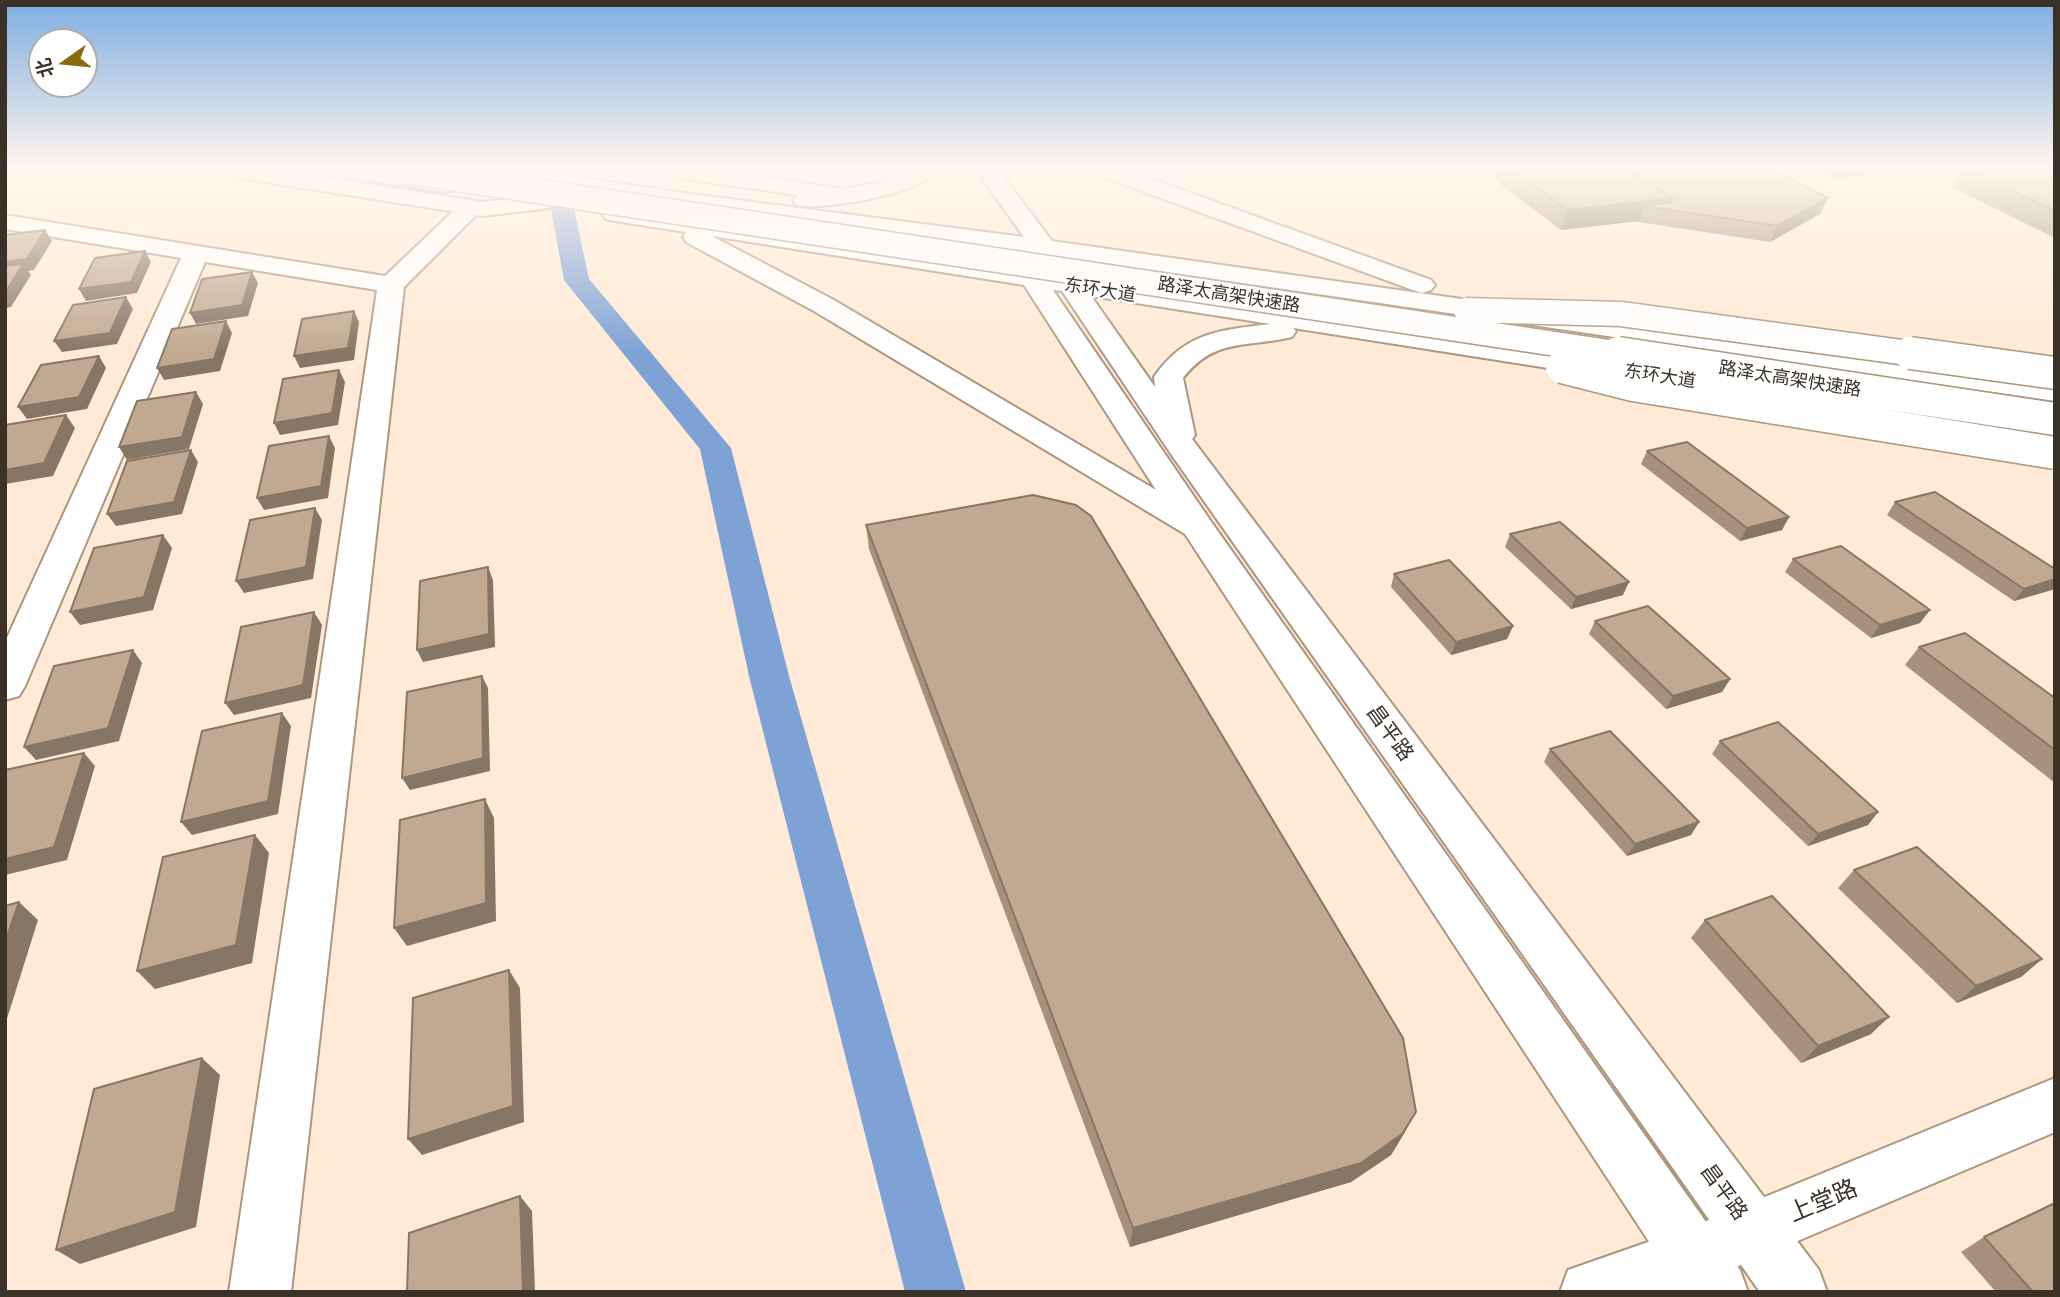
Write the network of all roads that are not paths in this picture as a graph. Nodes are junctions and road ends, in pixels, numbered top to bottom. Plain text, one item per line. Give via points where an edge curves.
1 (64, 232) edge
2 (428, 232) edge
3 (685, 232) edge
4 (748, 232) edge
5 (780, 232) edge
6 (820, 232) edge
7 (861, 232) edge
8 (1012, 232) edge
9 (1021, 232) edge
10 (1276, 232) edge
11 (196, 253) junction
12 (1038, 263) junction
13 (391, 285) junction
14 (1367, 311) junction
15 (1497, 312) junction
16 (1505, 353) junction
17 (2055, 373) edge
18 (2055, 392) edge
19 (2055, 408) edge
20 (2055, 419) edge
21 (2055, 436) edge
22 (1182, 447) junction
23 (2055, 453) edge
24 (1200, 531) junction
25 (5, 686) edge
26 (2055, 1105) edge
27 (1752, 1231) junction
28 (1706, 1274) edge
29 (260, 1292) edge
30 (1590, 1292) edge
31 (1797, 1292) edge

1 - 11 main road
2 - 13 main road
3 - 24 main road via 823,305
4 - 12 main road, 东环大道
5 - 14 main road, 路泽太高架快速路
6 - 14 main road, 路泽太高架快速路, bridge
7 - 12 main road, 东环大道
8 - 12 main road, 昌平路
9 - 12 main road, 昌平路
10 - 15 main road
11 - 13 main road
11 - 25 main road
12 - 15 main road, 东环大道
12 - 16 main road, 东环大道
12 - 22 main road, 昌平路
12 - 24 main road, 昌平路
13 - 29 main road
14 - 17 main road, bridge via 1620,314
14 - 19 main road, 路泽太高架快速路
14 - 20 main road, 路泽太高架快速路, bridge
14 - 23 main road, bridge via 1633,385
15 - 18 main road, 东环大道
16 - 21 main road, 东环大道
16 - 22 main road via 1286,330 1208,341 1184,356 1168,377
22 - 27 main road, 昌平路
24 - 28 main road, 昌平路
26 - 27 main road, 上堂路
27 - 28 main road, 上堂路
27 - 31 main road, 昌平路
28 - 30 main road, 上堂路

